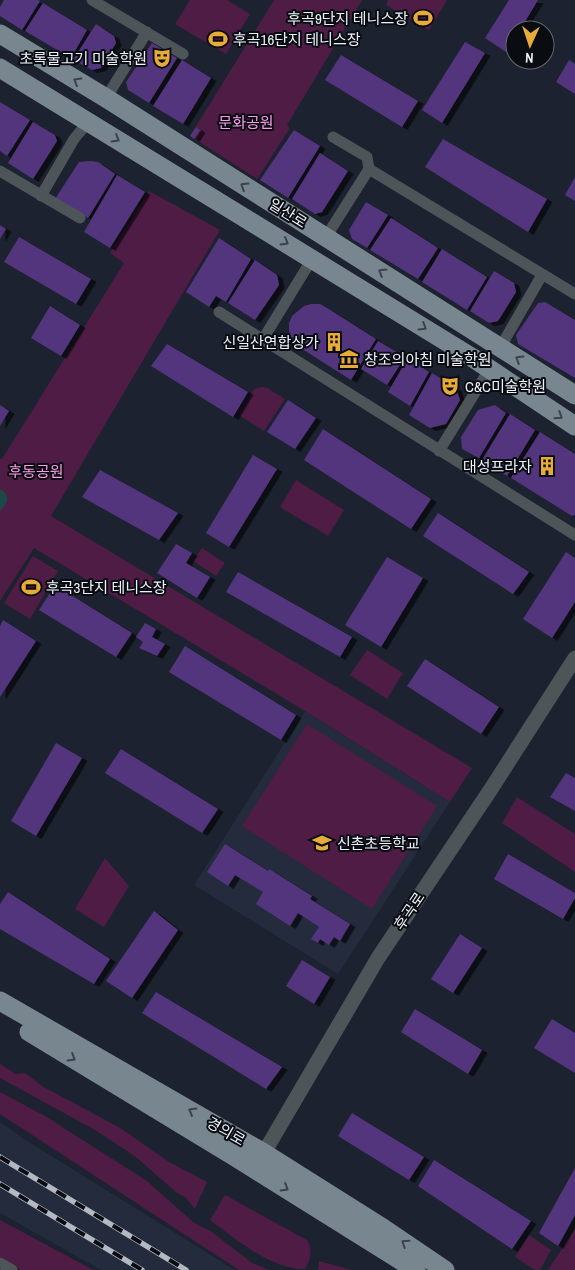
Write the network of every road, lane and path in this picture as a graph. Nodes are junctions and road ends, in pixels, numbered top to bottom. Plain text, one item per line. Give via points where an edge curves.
1 (92, 0) edge
2 (147, 32) junction
3 (0, 34) edge
4 (183, 54) dead end
5 (0, 68) edge
6 (106, 98) junction
7 (88, 122) junction
8 (333, 137) dead end
9 (369, 168) junction
10 (0, 171) edge
11 (41, 196) junction
12 (80, 218) dead end
13 (326, 237) junction
14 (312, 258) junction
15 (542, 275) junction
16 (575, 294) edge
17 (219, 312) dead end
18 (263, 339) junction
19 (500, 348) junction
20 (489, 370) junction
21 (575, 395) edge
22 (575, 426) edge
23 (439, 451) junction
24 (575, 535) edge
25 (575, 658) edge
26 (0, 1001) edge
27 (0, 1015) edge
28 (264, 1153) junction
29 (254, 1170) junction
30 (0, 1263) edge
31 (12, 1270) edge
32 (416, 1270) edge
33 (445, 1270) edge

1 - 2 street
2 - 4 street
2 - 6 street
6 -> 3 main road, 일산로
5 - 7 main road, 일산로
13 -> 6 main road, 일산로
7 - 11 street
7 -> 14 main road, 일산로
8 - 9 street via 367,157
9 - 13 street
9 - 15 street
10 - 11 street
11 - 12 street
19 -> 13 main road, 일산로
14 - 18 street
14 -> 20 main road, 일산로
15 - 16 street
15 - 19 street
17 - 18 street
18 - 23 street
21 -> 19 main road, 일산로
20 -> 22 main road, 일산로
20 - 23 street
23 - 24 street
25 - 28 street, 후곡로 via 378,958
28 -> 26 main road, 경의로
27 -> 29 main road, 경의로
28 - 29 street, 후곡로
33 -> 28 main road, 경의로
29 -> 32 main road, 경의로
30 - 31 street

